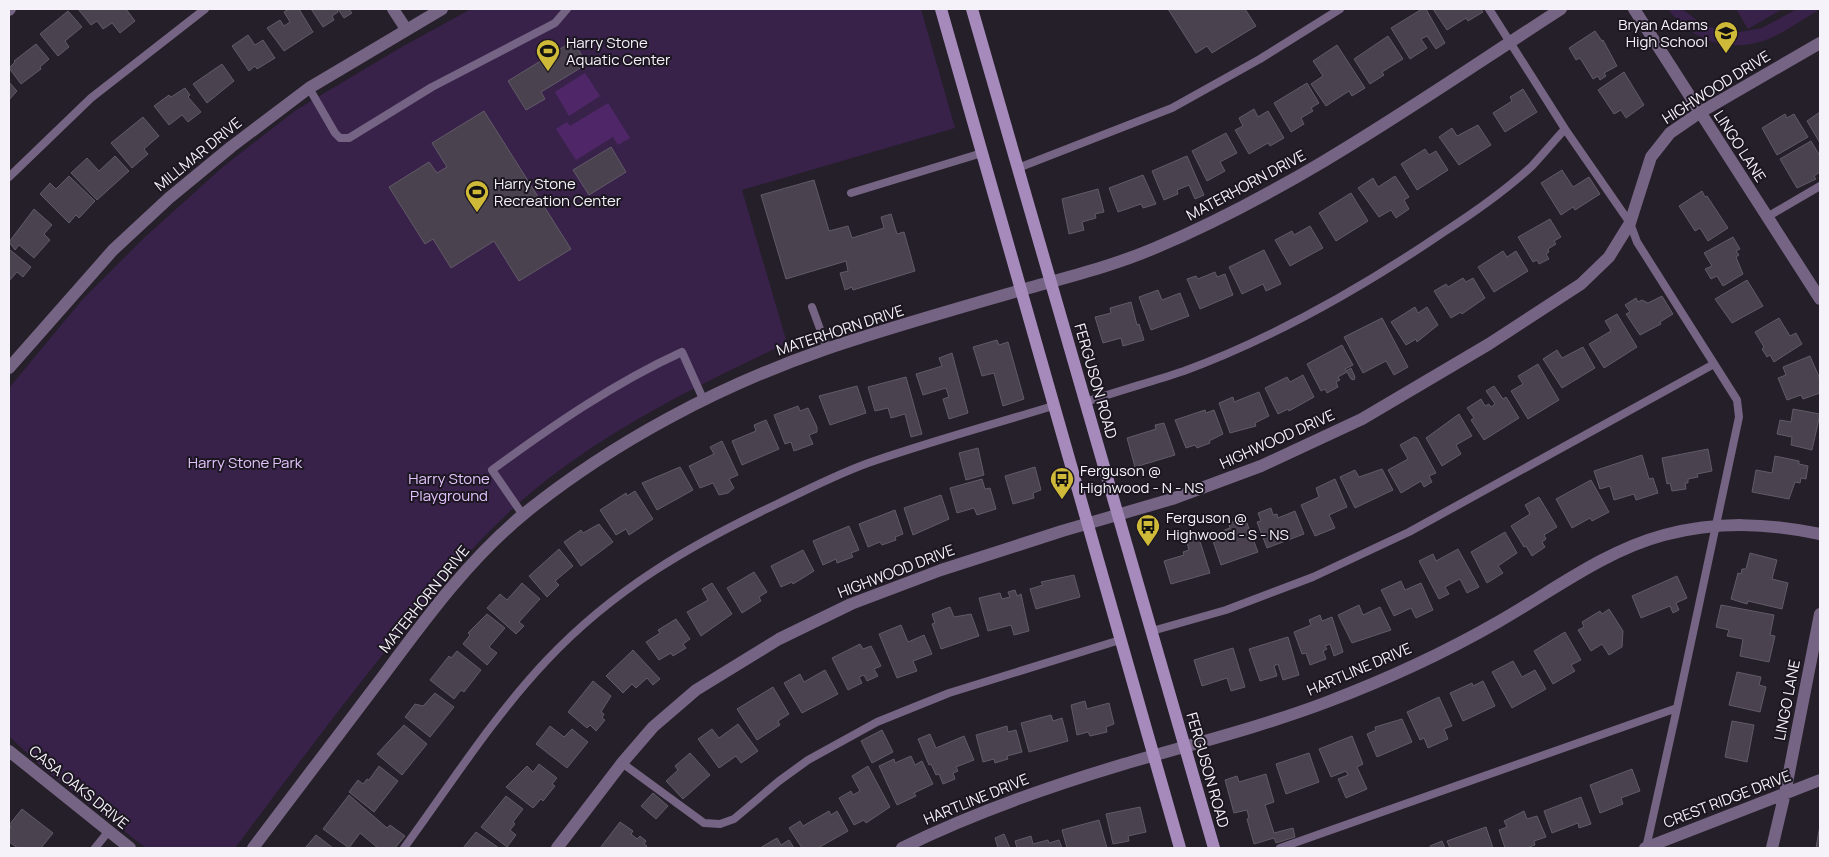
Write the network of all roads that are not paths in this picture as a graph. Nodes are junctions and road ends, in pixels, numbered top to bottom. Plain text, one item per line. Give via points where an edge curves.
1 (205, 9) edge
2 (393, 9) edge
3 (442, 9) edge
4 (567, 9) edge
5 (941, 9) edge
6 (972, 9) edge
7 (1340, 9) edge
8 (1489, 9) edge
9 (1561, 9) edge
10 (1634, 9) edge
11 (406, 29) junction
12 (1510, 41) junction
13 (1820, 43) edge
14 (309, 88) junction
15 (1700, 113) junction
16 (1565, 129) junction
17 (982, 153) junction
18 (1018, 168) junction
19 (9, 177) edge
20 (1820, 186) edge
21 (851, 193) dead end
22 (1767, 217) junction
23 (1630, 223) junction
24 (1051, 282) junction
25 (1022, 290) junction
26 (1820, 299) edge
27 (812, 307) dead end
28 (827, 348) junction
29 (1714, 364) junction
30 (9, 368) edge
31 (704, 401) junction
32 (1086, 402) junction
33 (1053, 406) junction
34 (1118, 514) junction
35 (523, 515) junction
36 (1087, 523) junction
37 (1716, 524) junction
38 (1820, 534) edge
39 (1820, 614) edge
40 (1152, 631) junction
41 (1120, 640) junction
42 (1677, 708) junction
43 (1185, 747) junction
44 (10, 753) edge
45 (1154, 756) junction
46 (622, 763) junction
47 (1820, 780) edge
48 (1785, 793) junction
49 (108, 832) junction
50 (95, 848) edge
51 (130, 848) edge
52 (253, 848) edge
53 (404, 848) edge
54 (557, 848) edge
55 (902, 848) edge
56 (1180, 848) edge
57 (1214, 848) edge
58 (1280, 848) edge
59 (1646, 848) edge
60 (1772, 848) edge

1 - 19 lane via 91,98
2 - 11 street
3 - 11 street, MILLMAR DRIVE
4 - 14 lane via 555,23 432,86 349,138 340,138
5 - 17 main road
6 - 18 main road, FERGUSON ROAD
7 - 18 lane via 1172,108
8 - 12 lane
9 - 12 street, MATERHORN DRIVE
10 - 15 street, LINGO LANE
11 - 14 street, MILLMAR DRIVE
12 - 16 lane
12 - 24 street, MATERHORN DRIVE via 1316,167 1233,214 1150,250
13 - 15 street, HIGHWOOD DRIVE
14 - 30 street, MILLMAR DRIVE via 224,152 113,250
15 - 22 street, LINGO LANE
15 - 23 street, HIGHWOOD DRIVE via 1670,133 1651,156
16 - 23 lane
16 - 32 lane via 1531,166 1493,199 1378,276 1256,341 1184,370
17 - 21 lane
17 - 25 main road
18 - 24 main road, FERGUSON ROAD
20 - 22 lane
22 - 26 street, LINGO LANE
23 - 29 lane via 1637,242
23 - 34 street, HIGHWOOD DRIVE via 1609,257 1581,284 1489,344 1362,419 1261,466 1172,499
24 - 25 street, MATERHORN DRIVE
24 - 32 main road, FERGUSON ROAD
25 - 28 street, MATERHORN DRIVE
25 - 33 main road
27 - 28 lane
28 - 31 street, MATERHORN DRIVE
29 - 37 lane via 1737,400 1739,417
29 - 40 lane via 1409,532 1313,577 1226,610
31 - 35 street, MATERHORN DRIVE via 578,474
31 - 35 lane via 682,352 566,416 492,470
32 - 34 main road, FERGUSON ROAD
33 - 36 main road
33 - 53 lane via 872,462 728,527 659,566 599,611 546,661 500,716
34 - 36 street, HIGHWOOD DRIVE
34 - 40 main road, FERGUSON ROAD
35 - 52 street, MATERHORN DRIVE via 438,603
36 - 41 main road
36 - 46 street, HIGHWOOD DRIVE via 941,570 851,604 779,639 696,690 654,727
37 - 38 street, HARTLINE DRIVE via 1778,526
37 - 42 lane
37 - 43 street, HARTLINE DRIVE via 1663,536 1620,551 1495,624 1327,702
39 - 48 street, LINGO LANE
40 - 43 main road, FERGUSON ROAD
41 - 45 main road
41 - 46 lane via 950,693 877,722 808,760 734,819 720,824 704,823
42 - 58 lane
42 - 59 lane
43 - 45 street, HARTLINE DRIVE
43 - 57 main road, FERGUSON ROAD
44 - 49 street, CASA OAKS DRIVE
45 - 55 street, HARTLINE DRIVE via 1018,798
45 - 56 main road
46 - 54 street, HIGHWOOD DRIVE
47 - 48 street, CREST RIDGE DRIVE
48 - 59 street, CREST RIDGE DRIVE
48 - 60 street, LINGO LANE
49 - 50 lane
49 - 51 street, CASA OAKS DRIVE

